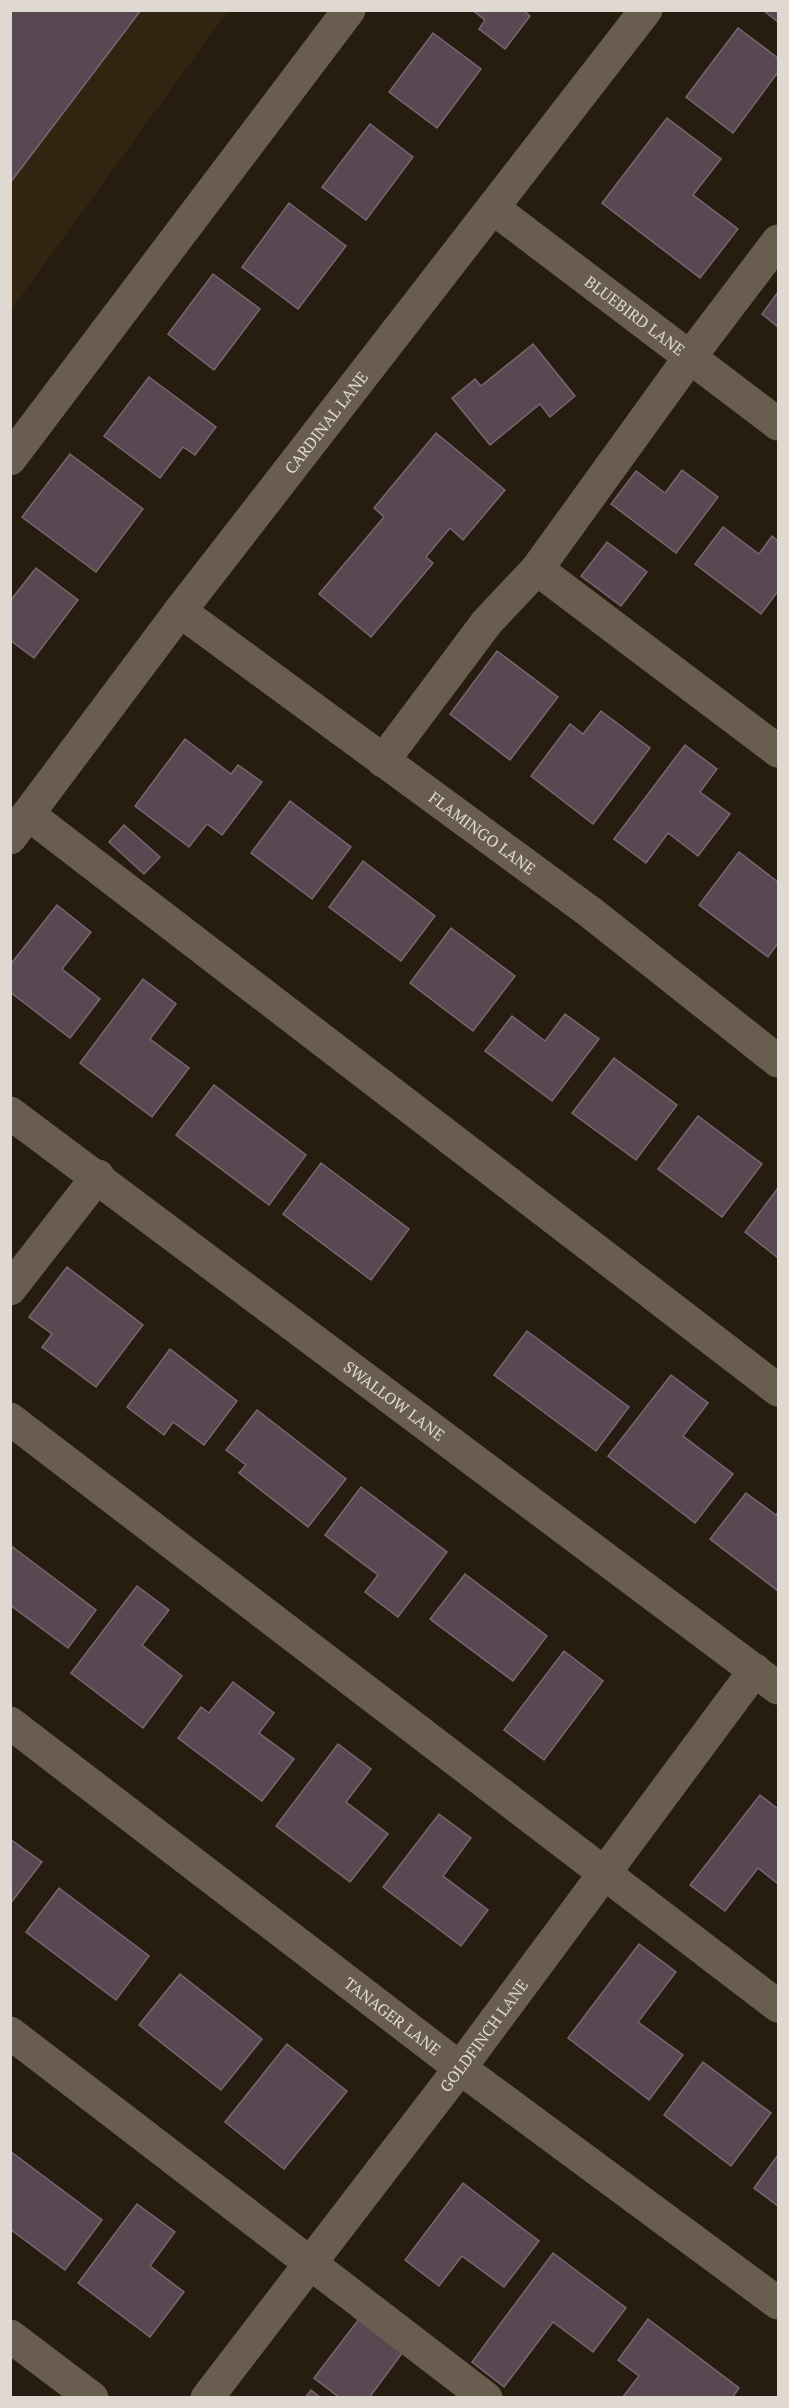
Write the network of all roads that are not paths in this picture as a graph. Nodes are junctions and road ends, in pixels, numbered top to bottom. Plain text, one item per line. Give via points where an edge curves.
1 (349, 10) edge
2 (646, 10) edge
3 (493, 208) junction
4 (778, 241) edge
5 (690, 357) junction
6 (778, 424) edge
7 (10, 459) edge
8 (537, 569) junction
9 (180, 611) junction
10 (778, 751) edge
11 (383, 761) junction
12 (19, 826) edge
13 (778, 1061) edge
14 (10, 1113) edge
15 (98, 1176) junction
16 (10, 1289) edge
17 (778, 1390) edge
18 (10, 1419) edge
19 (767, 1679) edge
20 (10, 1723) edge
21 (604, 1875) junction
22 (778, 2006) edge
23 (10, 2033) edge
24 (460, 2068) junction
25 (311, 2263) junction
26 (778, 2303) edge
27 (10, 2336) edge
28 (92, 2397) edge
29 (207, 2397) edge
30 (486, 2397) edge

1 - 7 street
2 - 3 street, CARDINAL LANE
3 - 5 street, BLUEBIRD LANE
3 - 9 street, CARDINAL LANE
4 - 5 street
5 - 6 street, BLUEBIRD LANE
5 - 8 street
8 - 10 street
8 - 11 street via 487,622
9 - 11 street, FLAMINGO LANE
9 - 12 street, CARDINAL LANE
11 - 13 street, FLAMINGO LANE via 590,912
12 - 17 street
14 - 15 street, SWALLOW LANE
15 - 16 street
15 - 19 street, SWALLOW LANE
18 - 21 street
19 - 21 street, GOLDFINCH LANE
20 - 24 street, TANAGER LANE
21 - 22 street
21 - 24 street, GOLDFINCH LANE
23 - 25 street
24 - 25 street, GOLDFINCH LANE
24 - 26 street, TANAGER LANE
25 - 29 street, GOLDFINCH LANE
25 - 30 street
27 - 28 street

